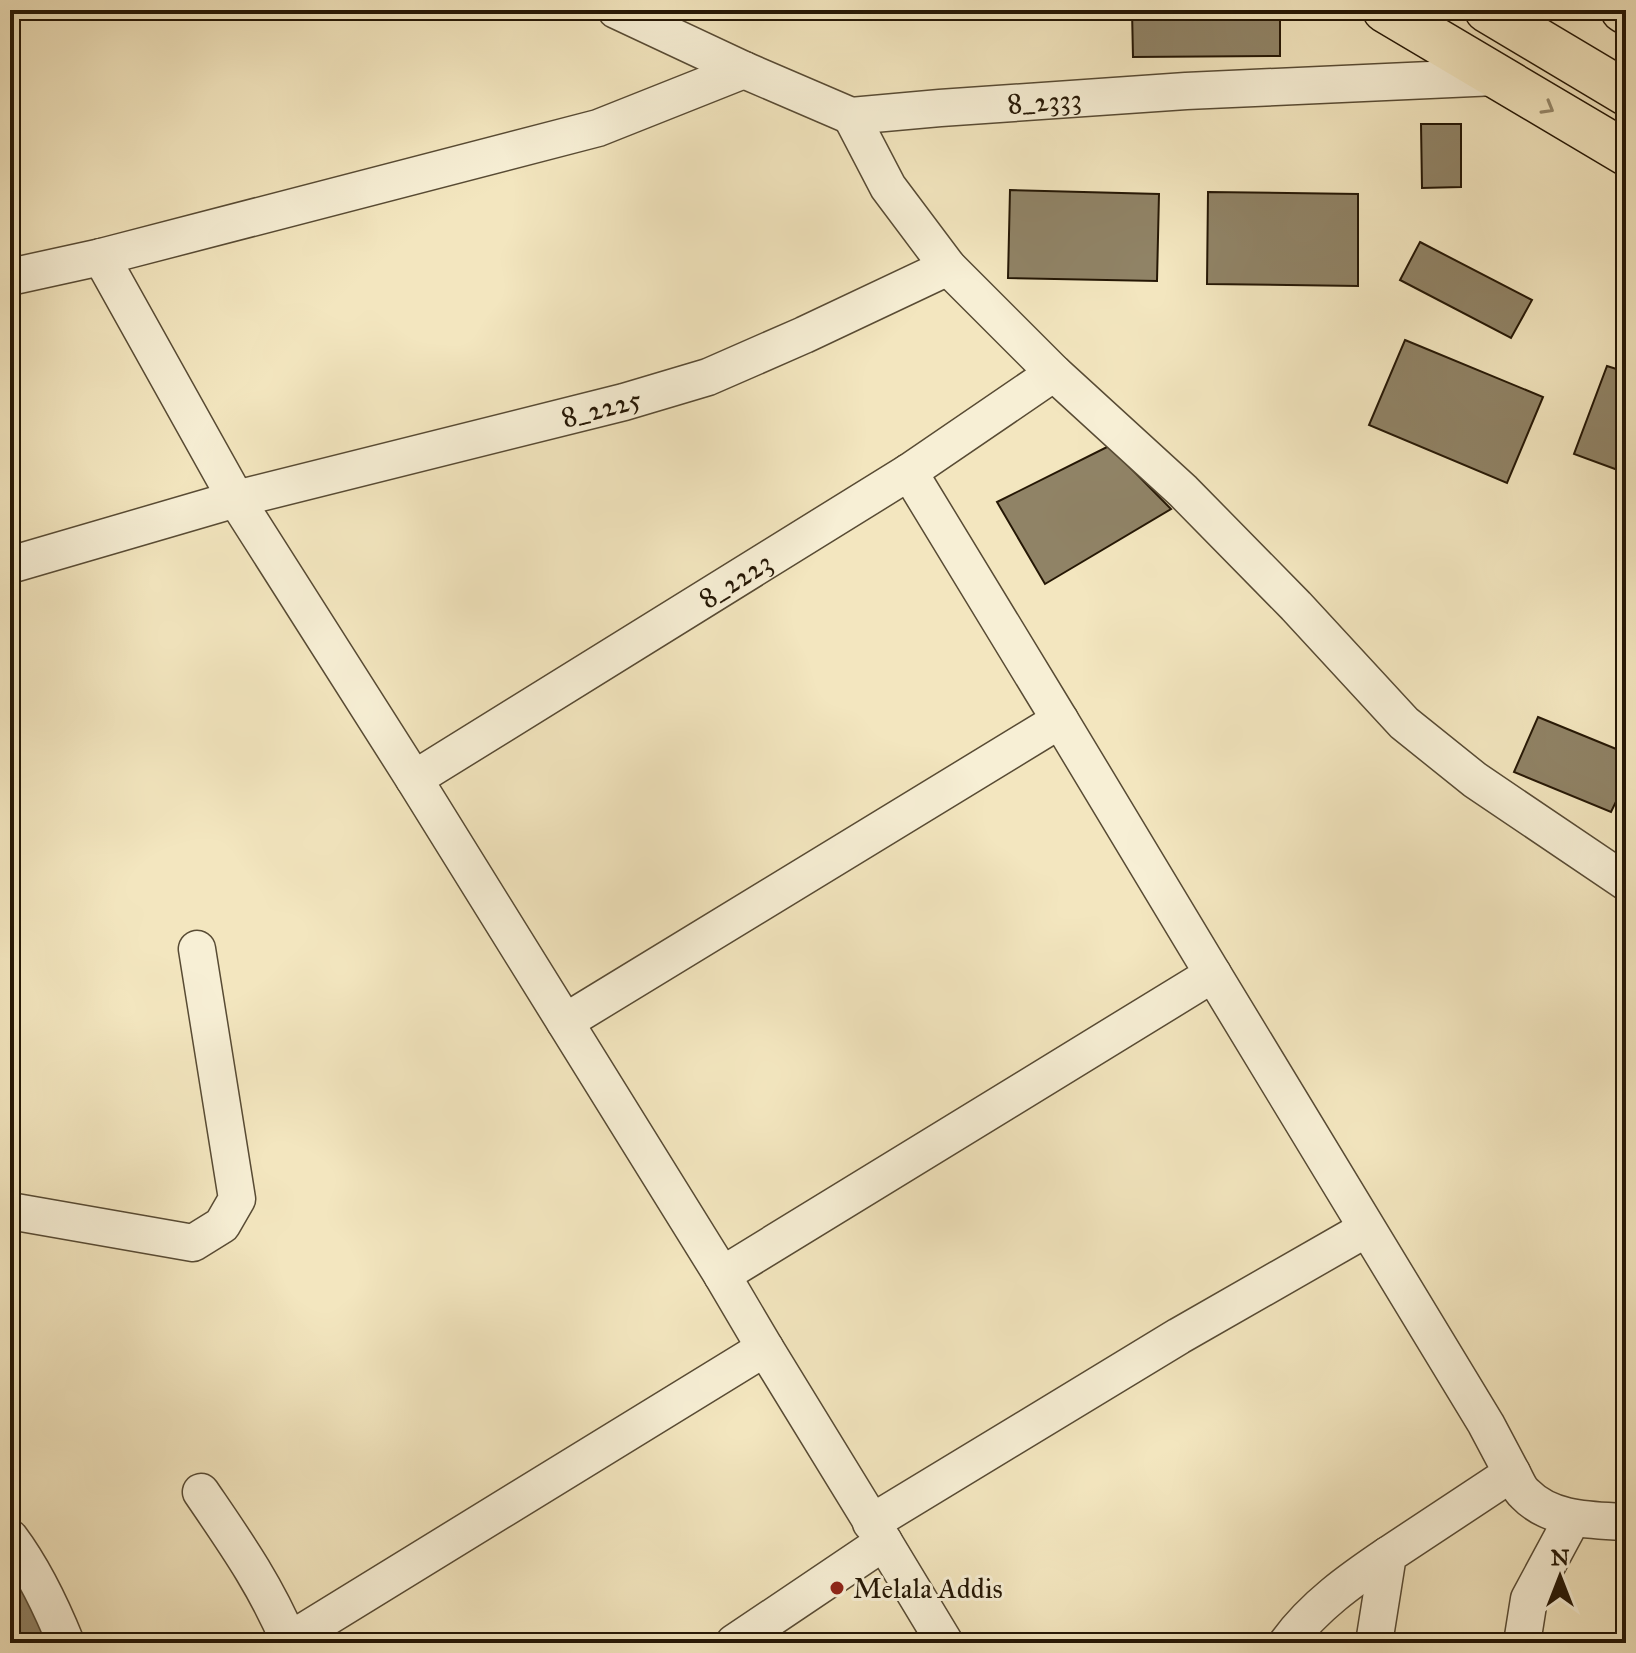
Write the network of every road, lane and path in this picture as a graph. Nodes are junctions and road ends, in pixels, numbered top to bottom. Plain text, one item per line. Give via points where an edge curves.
1 (616, 10) edge
2 (1385, 10) edge
3 (1487, 10) edge
4 (744, 70) junction
5 (1496, 77) junction
6 (1626, 93) edge
7 (851, 116) junction
8 (1626, 153) edge
9 (101, 257) junction
10 (948, 267) junction
11 (10, 277) edge
12 (1054, 373) junction
13 (909, 472) junction
14 (236, 499) junction
15 (10, 565) edge
16 (1060, 720) junction
17 (414, 779) junction
18 (1626, 882) edge
19 (197, 949) dead end
20 (1213, 974) junction
21 (565, 1022) junction
22 (10, 1211) edge
23 (1366, 1229) junction
24 (722, 1275) junction
25 (765, 1348) junction
26 (1512, 1473) junction
27 (201, 1492) dead end
28 (1572, 1519) junction
29 (1626, 1522) edge
30 (878, 1533) junction
31 (10, 1538) edge
32 (1388, 1555) junction
33 (287, 1642) edge
34 (66, 1643) edge
35 (734, 1643) edge
36 (945, 1643) edge
37 (1287, 1643) edge
38 (1374, 1643) edge
39 (1522, 1643) edge

1 - 4 street, 8_2333
2 - 5 main road
3 - 6 main road
4 - 7 street, 8_2333
4 - 9 street via 598,128
5 - 7 street, 8_2333 via 1186,91
5 -> 8 main road
7 - 10 street via 888,187
9 - 11 street
9 - 14 street
10 - 12 street
10 - 14 street, 8_2225 via 708,377
12 - 13 street, 8_2223
12 - 18 street via 1183,491 1404,723 1475,780
13 - 16 street
13 - 17 street, 8_2223
14 - 15 street, 8_2225
14 - 17 street
16 - 20 street
16 - 21 street
17 - 21 street
19 - 22 street via 237,1199 222,1225 193,1243
20 - 23 street
20 - 24 street
21 - 24 street
23 - 26 street
23 - 30 street via 1179,1336
24 - 25 street
25 - 30 street
25 - 33 street
26 - 28 street via 1537,1505
26 - 32 street
27 - 33 street via 249,1562
28 - 29 street
28 - 39 street via 1529,1599
30 - 35 street
30 - 36 street
31 - 34 street via 51,1606
32 - 37 street via 1342,1586
32 - 38 street

